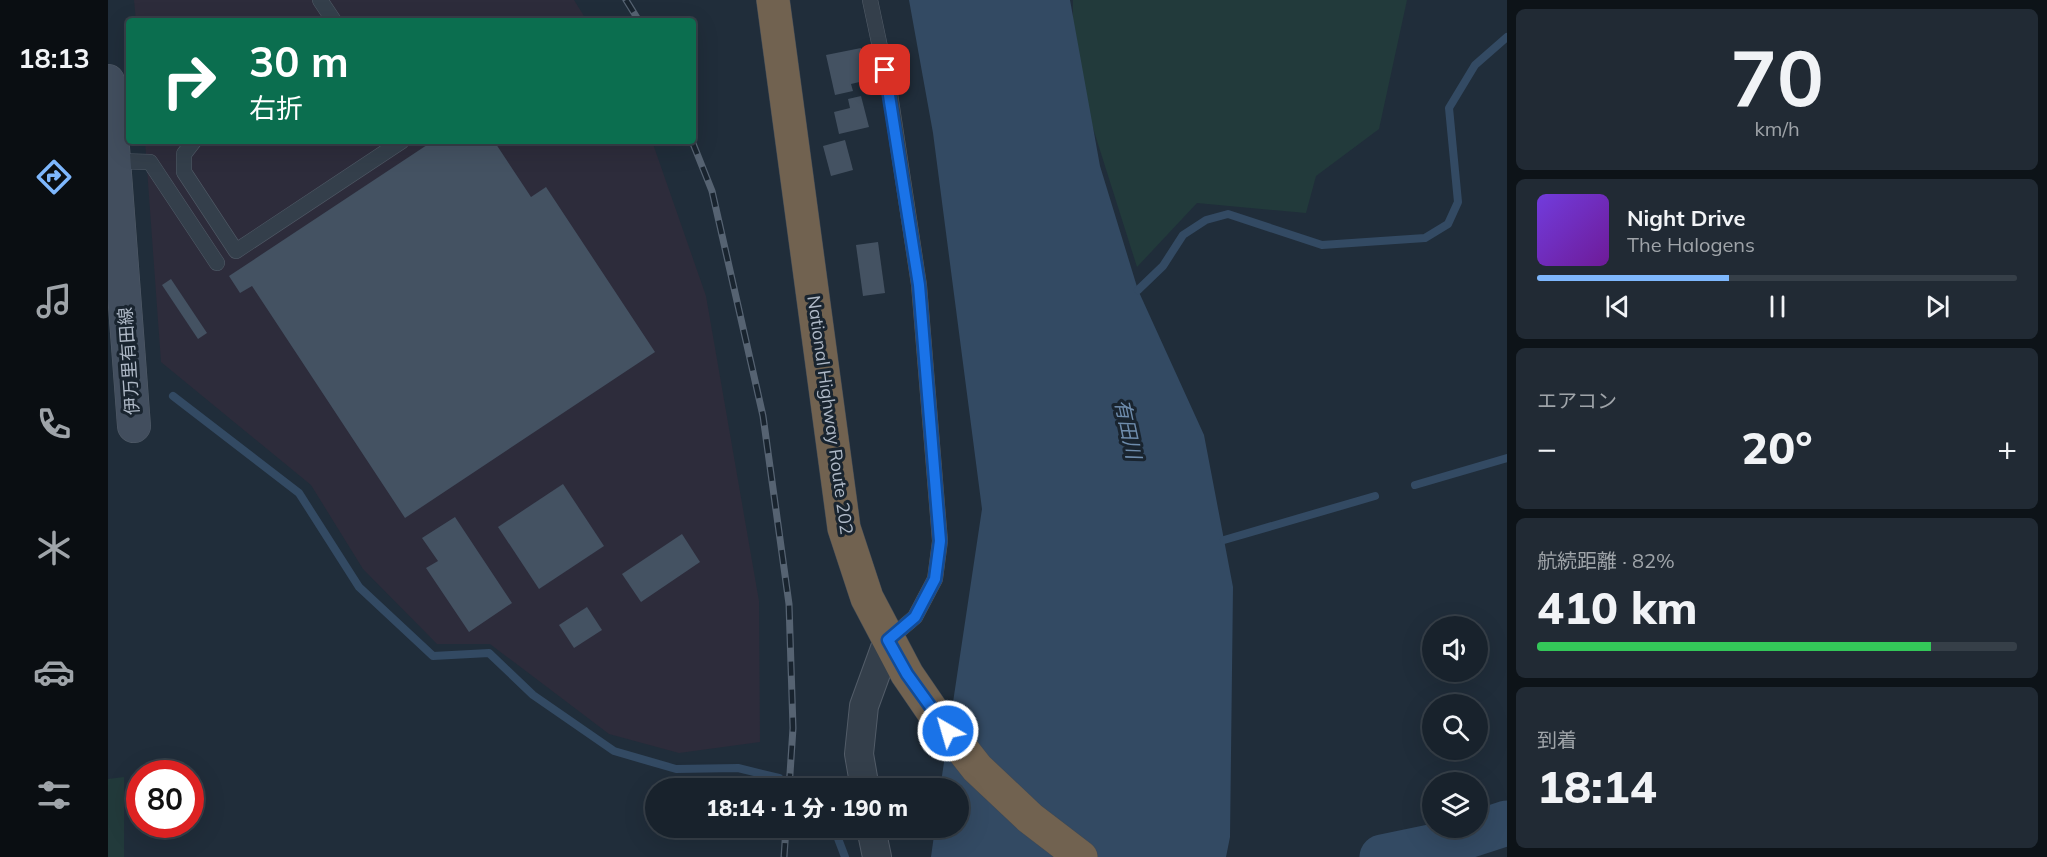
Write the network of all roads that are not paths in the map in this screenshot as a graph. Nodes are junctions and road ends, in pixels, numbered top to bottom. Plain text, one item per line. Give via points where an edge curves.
1 (320, 0) edge
2 (773, 0) edge
3 (870, 0) edge
4 (332, 18) edge
5 (108, 81) edge
6 (192, 144) edge
7 (397, 144) edge
8 (115, 161) junction
9 (217, 263) dead end
10 (134, 426) dead end
11 (888, 640) junction
12 (863, 778) edge
13 (873, 838) edge
14 (877, 857) edge
15 (1081, 857) edge

1 - 4 lane
2 - 11 highway, National Highway Route 202 via 844,528 867,598
3 - 11 lane via 890,94 919,285 940,541 935,579 915,617
5 - 8 main road, 伊万里有田線
6 - 7 lane via 184,154 184,172 236,251
8 - 9 lane via 150,162
8 - 10 main road, 伊万里有田線
11 - 12 street via 864,706 859,754
11 - 15 highway, National Highway Route 202 via 933,712 977,768 1030,818
13 - 14 street

